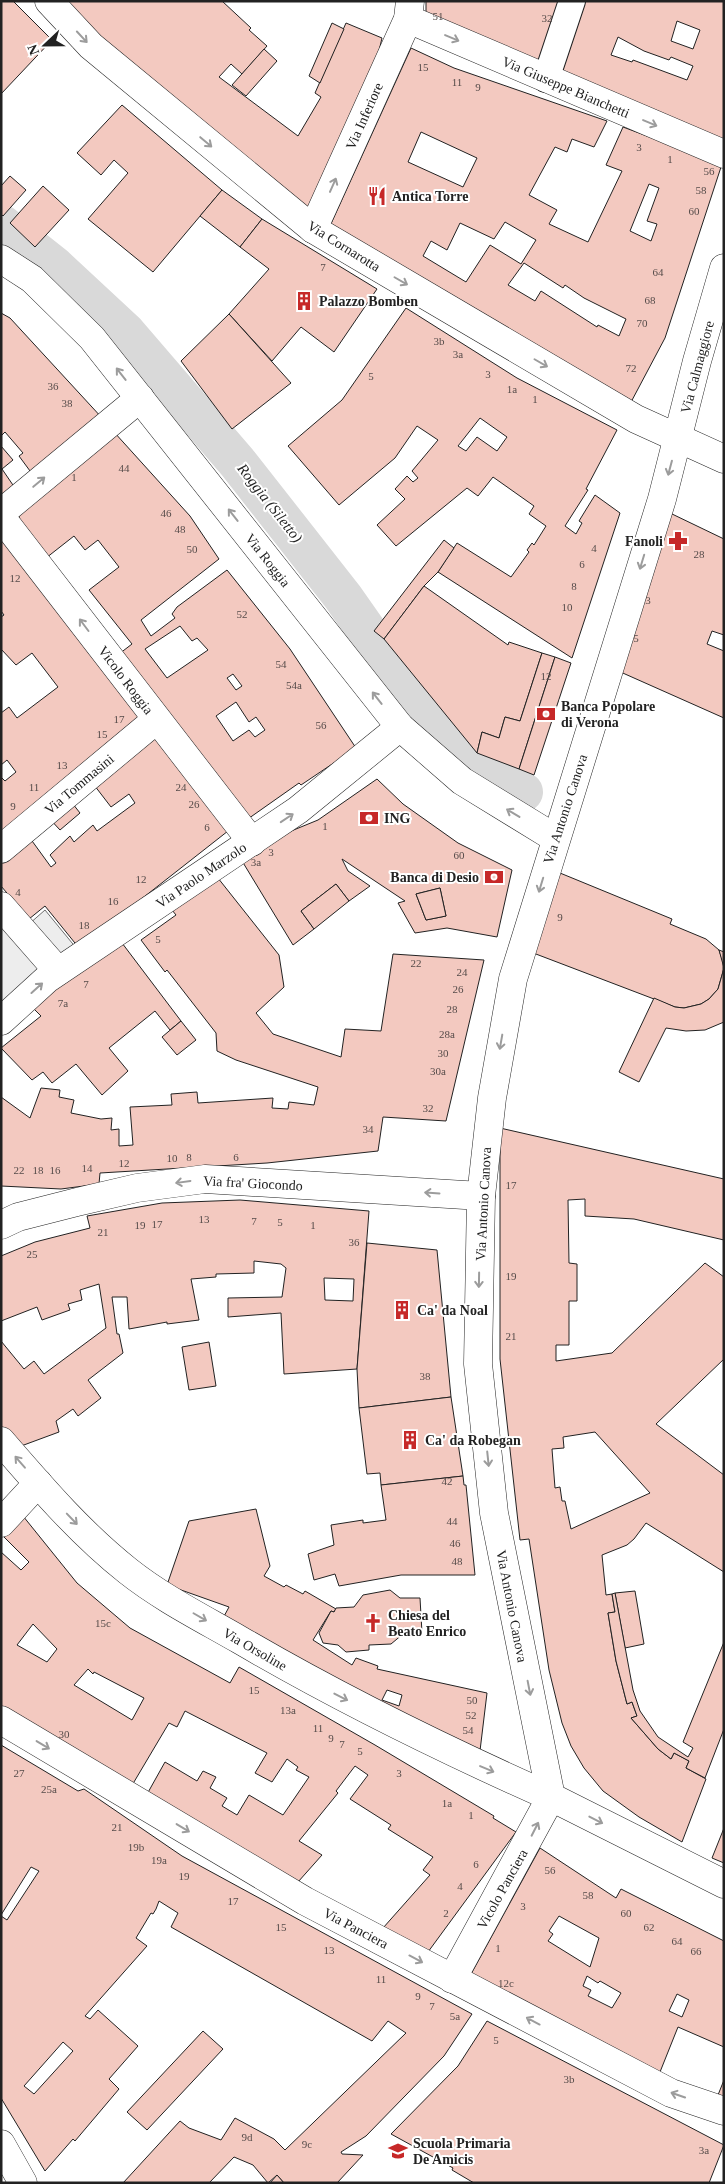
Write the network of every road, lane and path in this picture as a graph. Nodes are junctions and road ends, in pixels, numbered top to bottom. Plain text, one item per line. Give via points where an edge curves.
1 (49, 1) edge
2 (572, 1) edge
3 (409, 10) edge
4 (546, 79) junction
5 (724, 154) edge
6 (313, 229) junction
7 (1, 259) edge
8 (724, 268) edge
9 (140, 398) junction
10 (679, 437) junction
11 (724, 459) edge
12 (1, 513) edge
13 (1, 517) edge
14 (156, 720) junction
15 (400, 727) junction
16 (555, 838) junction
17 (252, 842) junction
18 (1, 849) edge
19 (1, 906) edge
20 (58, 972) junction
21 (2, 1018) edge
22 (481, 1196) junction
23 (7, 1215) edge
24 (1, 1441) edge
25 (38, 1483) junction
26 (1, 1523) edge
27 (1, 1720) edge
28 (551, 1797) junction
29 (724, 1884) edge
30 (452, 1979) junction
31 (724, 2111) edge
32 (1, 2144) edge
33 (22, 2183) edge

1 -> 6 street, Via Cornarotta via 91,46
2 - 4 street
3 -> 4 street, Via Giuseppe Bianchetti
6 -> 3 street, Via Inferiore
4 -> 5 street, Via Giuseppe Bianchetti
6 -> 10 street, Via Cornarotta via 636,419
9 -> 7 street, Via Roggia via 92,338 32,279
8 - 10 street, Via Calmaggiore
12 -> 9 street
15 -> 9 street, Via Roggia
10 - 11 street, Via Cornarotta
10 -> 16 street, Via Antonio Canova
14 -> 13 street, Vicolo Roggia
14 - 17 street, Vicolo Roggia
14 - 18 street, Via Tommasini
16 -> 15 street, Via Roggia via 462,781
17 -> 15 street, Via Paolo Marzolo via 298,810
16 -> 22 street, Via Antonio Canova via 512,979 492,1098
17 - 20 street, Via Paolo Marzolo
19 - 20 street
21 -> 20 street, Via Paolo Marzolo
22 -> 23 street, Via fra' Giocondo via 206,1179 137,1188
22 -> 28 street, Via Antonio Canova via 478,1364 494,1513
25 -> 24 street, Via Orsoline
25 - 26 street
25 -> 28 street, Via Orsoline via 109,1555 150,1588 310,1681 479,1766
27 -> 30 street, Via Panciera via 305,1901
28 -> 29 street
30 -> 28 street, Vicolo Panciera
31 -> 30 street, Via Panciera via 671,2093
32 - 33 street

